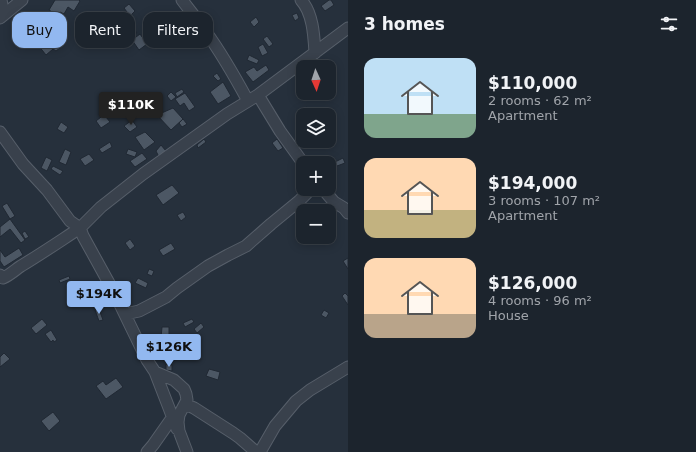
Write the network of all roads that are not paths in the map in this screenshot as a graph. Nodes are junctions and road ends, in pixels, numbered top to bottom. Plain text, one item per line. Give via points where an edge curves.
1 (1, 0) edge
2 (22, 0) edge
3 (182, 0) edge
4 (301, 0) edge
5 (2, 16) edge
6 (348, 28) edge
7 (315, 53) junction
8 (258, 95) junction
9 (248, 101) junction
10 (0, 132) edge
11 (298, 156) edge
12 (304, 196) edge
13 (329, 196) edge
14 (348, 213) edge
15 (80, 228) junction
16 (1, 278) edge
17 (125, 314) junction
18 (348, 366) edge
19 (155, 372) junction
20 (185, 404) junction
21 (172, 418) junction
22 (179, 431) junction
23 (147, 452) edge
24 (187, 452) edge
25 (256, 452) edge
26 (260, 452) edge

1 - 5 street
2 - 5 street
3 - 9 street via 206,31
4 - 7 street via 311,18
6 - 7 street
7 - 8 street
8 - 9 street
8 - 11 street
9 - 15 street via 143,174 101,207
10 - 15 street via 70,221
12 - 17 street via 246,246 208,266 166,297 138,311
13 - 14 street
15 - 16 street
15 - 17 street
17 - 19 street
18 - 26 street via 296,401 275,426
19 - 20 street via 174,380 184,389 187,400
19 - 21 street
20 - 22 street via 179,415
20 - 25 street via 233,433
21 - 22 street
21 - 23 street
22 - 24 street

